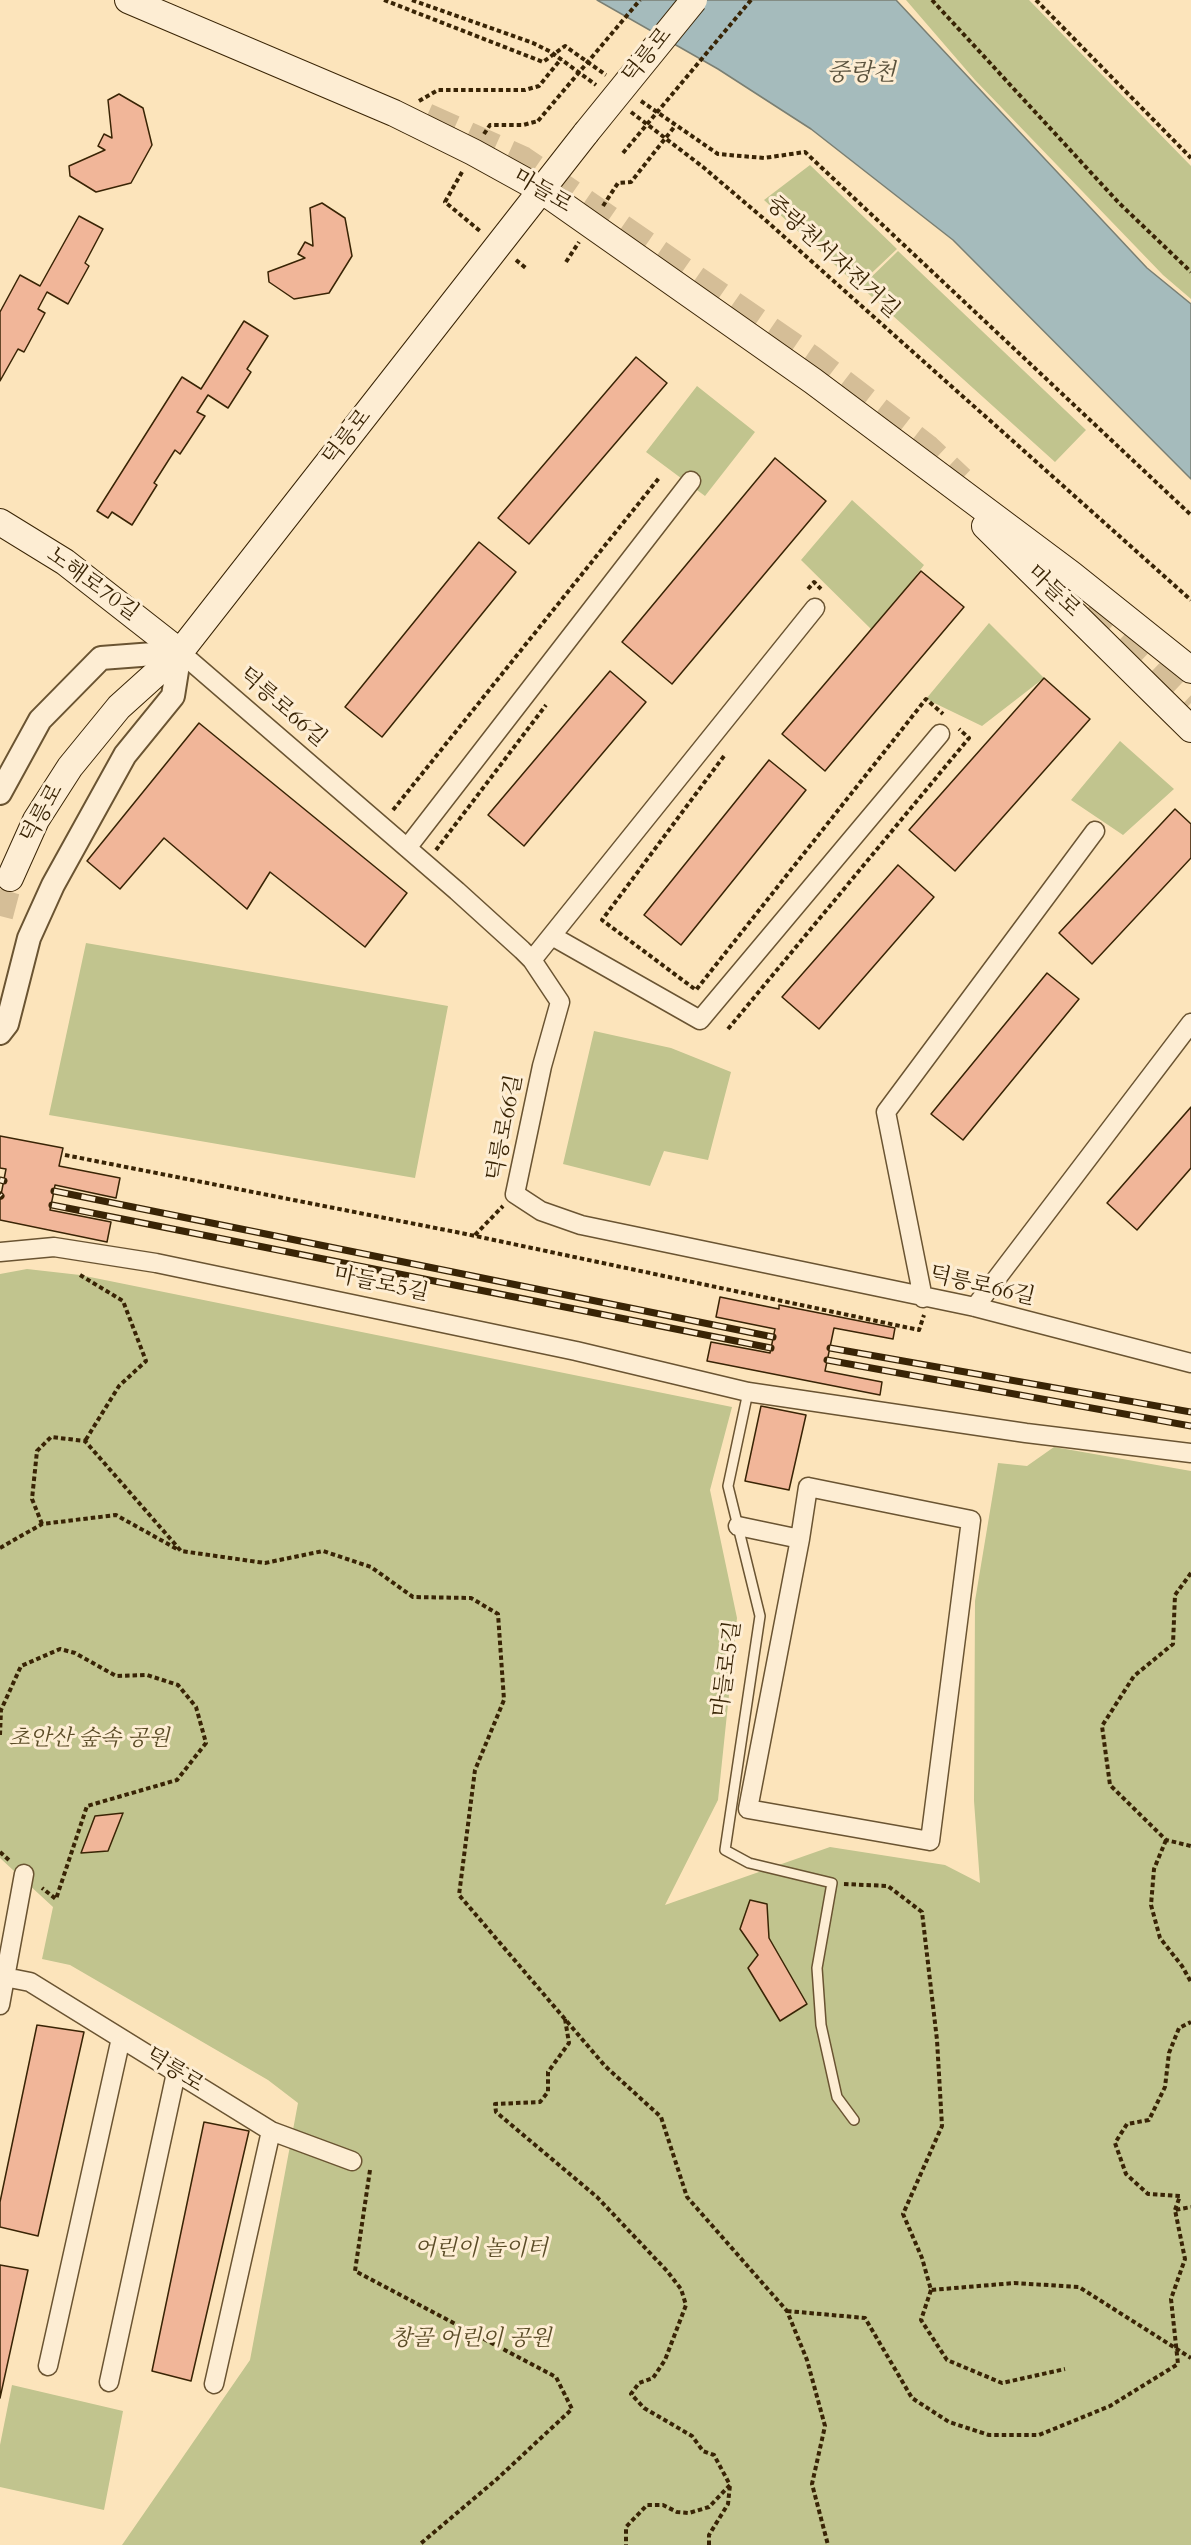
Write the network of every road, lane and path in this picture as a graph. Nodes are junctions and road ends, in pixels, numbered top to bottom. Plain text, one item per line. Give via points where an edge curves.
1 (128, 0) edge
2 (384, 0) edge
3 (412, 0) edge
4 (640, 0) edge
5 (694, 0) edge
6 (751, 0) edge
7 (932, 0) edge
8 (1036, 0) edge
9 (553, 54) junction
10 (561, 58) junction
11 (610, 78) dead end
12 (600, 88) dead end
13 (638, 99) dead end
14 (628, 110) dead end
15 (394, 113) junction
16 (675, 126) junction
17 (666, 140) junction
18 (473, 152) junction
19 (623, 153) dead end
20 (1191, 159) edge
21 (618, 183) dead end
22 (540, 189) junction
23 (498, 246) junction
24 (527, 269) dead end
25 (1191, 272) edge
26 (914, 457) junction
27 (659, 478) dead end
28 (691, 481) dead end
29 (1191, 515) edge
30 (0, 522) edge
31 (806, 591) dead end
32 (1191, 600) edge
33 (822, 603) joint
34 (180, 652) junction
35 (1191, 670) edge
36 (548, 702) dead end
37 (1191, 729) edge
38 (939, 734) dead end
39 (730, 748) dead end
40 (0, 793) edge
41 (381, 825) junction
42 (1095, 831) dead end
43 (407, 848) junction
44 (426, 864) junction
45 (10, 878) tunnel mouth
46 (552, 936) junction
47 (532, 960) junction
48 (1191, 1023) edge
49 (728, 1029) dead end
50 (0, 1033) edge
51 (65, 1155) dead end
52 (515, 1194) junction
53 (474, 1236) junction
54 (0, 1252) edge
55 (80, 1275) dead end
56 (927, 1298) junction
57 (975, 1307) junction
58 (1191, 1363) edge
59 (748, 1392) junction
60 (84, 1441) junction
61 (1191, 1453) edge
62 (42, 1524) junction
63 (738, 1526) junction
64 (800, 1539) junction
65 (0, 1548) edge
66 (181, 1551) junction
67 (1191, 1573) edge
68 (0, 1735) edge
69 (1166, 1839) junction
70 (1191, 1846) edge
71 (24, 1874) joint
72 (832, 1883) junction
73 (3, 1977) edge
74 (1191, 1982) edge
75 (0, 2005) edge
76 (565, 2018) junction
77 (1191, 2022) edge
78 (121, 2037) junction
79 (176, 2073) junction
80 (854, 2121) dead end
81 (271, 2131) junction
82 (352, 2161) joint
83 (1191, 2207) edge
84 (1175, 2210) junction
85 (931, 2290) junction
86 (787, 2311) junction
87 (1176, 2348) junction
88 (1191, 2358) edge
89 (48, 2366) dead end
90 (1065, 2369) dead end
91 (109, 2382) dead end
92 (214, 2384) dead end
93 (730, 2485) junction
94 (419, 2545) edge
95 (626, 2545) edge
96 (709, 2545) edge
97 (828, 2545) edge

1 - 15 main road, 마들로
2 - 9 path via 543,62
3 - 9 path via 525,40
4 - 18 path, bridge via 537,121 490,125
5 - 22 main road, 덕릉로, bridge
6 - 19 path, bridge
7 - 25 path via 1119,203
8 - 20 path
9 - 10 path
9 - 11 path via 565,46
10 - 12 path
10 - 15 path via 539,86 525,90 438,90
13 - 16 path
14 - 17 path, 중랑천서자전거길
15 - 18 main road, 마들로
16 - 17 path
16 - 29 path via 718,154 764,158 805,152
17 - 21 path via 631,182
17 - 32 path, 중랑천서자전거길 via 763,218
18 - 22 main road, 마들로
18 - 23 path via 445,202
22 - 23 main road, 덕릉로
22 - 26 main road, 마들로 via 804,374
23 - 24 path
23 - 34 main road, 덕릉로
26 - 35 main road, 마들로
26 - 37 main road, 마들로
27 - 41 path
28 - 43 street
30 - 34 main road, 노해로70길 via 65,562
31 - 33 path via 814,582
33 - 46 street
34 - 40 street via 101,658 40,720
34 - 41 street, 덕릉로66길
34 - 45 main road, 덕릉로 via 119,707 70,767 36,820
34 - 50 street via 173,696 125,755 52,885 29,938 8,1024
36 - 44 path
38 - 46 street via 700,1020
39 - 49 path via 602,920 696,990 926,699 969,738
41 - 43 street, 덕릉로66길
42 - 56 street via 886,1112
43 - 44 street, 덕릉로66길
44 - 47 street, 덕릉로66길
46 - 47 street
47 - 52 street, 덕릉로66길 via 560,1002
48 - 57 street
51 - 53 path
52 - 53 path
52 - 56 street, 덕릉로66길 via 541,1211 581,1226
53 - 56 path via 919,1330
54 - 59 street, 마들로5길 via 54,1247 156,1263 576,1351
55 - 60 path via 123,1301 146,1361 119,1386
56 - 57 street, 덕릉로66길
57 - 58 street, 덕릉로66길
59 - 61 street, 마들로5길
59 - 63 lane, 마들로5길 via 728,1486
60 - 62 path via 51,1437 37,1451 32,1499
60 - 66 path
62 - 65 path
62 - 66 path via 116,1515
63 - 64 street
63 - 72 lane, 마들로5길 via 760,1616 725,1850 749,1863
64 - 64 street via 808,1487 971,1520 930,1841 748,1809
66 - 76 path via 265,1563 323,1551 371,1567 413,1597 471,1598 498,1614 504,1700 475,1770 459,1895
67 - 69 path via 1175,1595 1173,1644 1134,1676 1102,1726 1110,1785
68 - 71 path via 2,1710 21,1666 60,1649 116,1676 147,1675 178,1685 196,1707 206,1743 177,1780 87,1806 56,1899
69 - 70 path
69 - 74 path via 1154,1869 1151,1905 1160,1938
71 - 73 street
72 - 80 lane via 817,1968 821,2025 837,2097
72 - 85 path via 888,1886 922,1912 937,2040 942,2126 903,2214
73 - 75 street
73 - 78 street, 덕릉로 via 30,1983
76 - 86 path via 605,2066 661,2117 687,2197
76 - 93 path via 569,2043 548,2072 548,2092 540,2102 495,2104 496,2112 597,2197 681,2289 686,2305 665,2360 653,2378 639,2383 631,2394 644,2408 693,2436 704,2451 714,2455
77 - 84 path via 1179,2028 1165,2087 1149,2120 1127,2124 1115,2143 1126,2174 1148,2194 1180,2196
78 - 79 street, 덕릉로
78 - 89 street
79 - 81 street, 덕릉로
79 - 91 street
81 - 82 street, 덕릉로
81 - 92 street
82 - 94 path via 370,2170 355,2271 556,2377 572,2409
83 - 84 path
84 - 87 path via 1185,2259 1171,2299
85 - 87 path via 1014,2283 1079,2287
85 - 90 path via 921,2320 947,2360 1002,2383
86 - 87 path via 865,2318 912,2398 949,2422 989,2435 1039,2435 1110,2406 1178,2364
86 - 97 path via 807,2360 825,2426 812,2484
87 - 88 path
93 - 95 path via 709,2507 689,2513 647,2505 626,2527
93 - 96 path via 728,2504 709,2535

